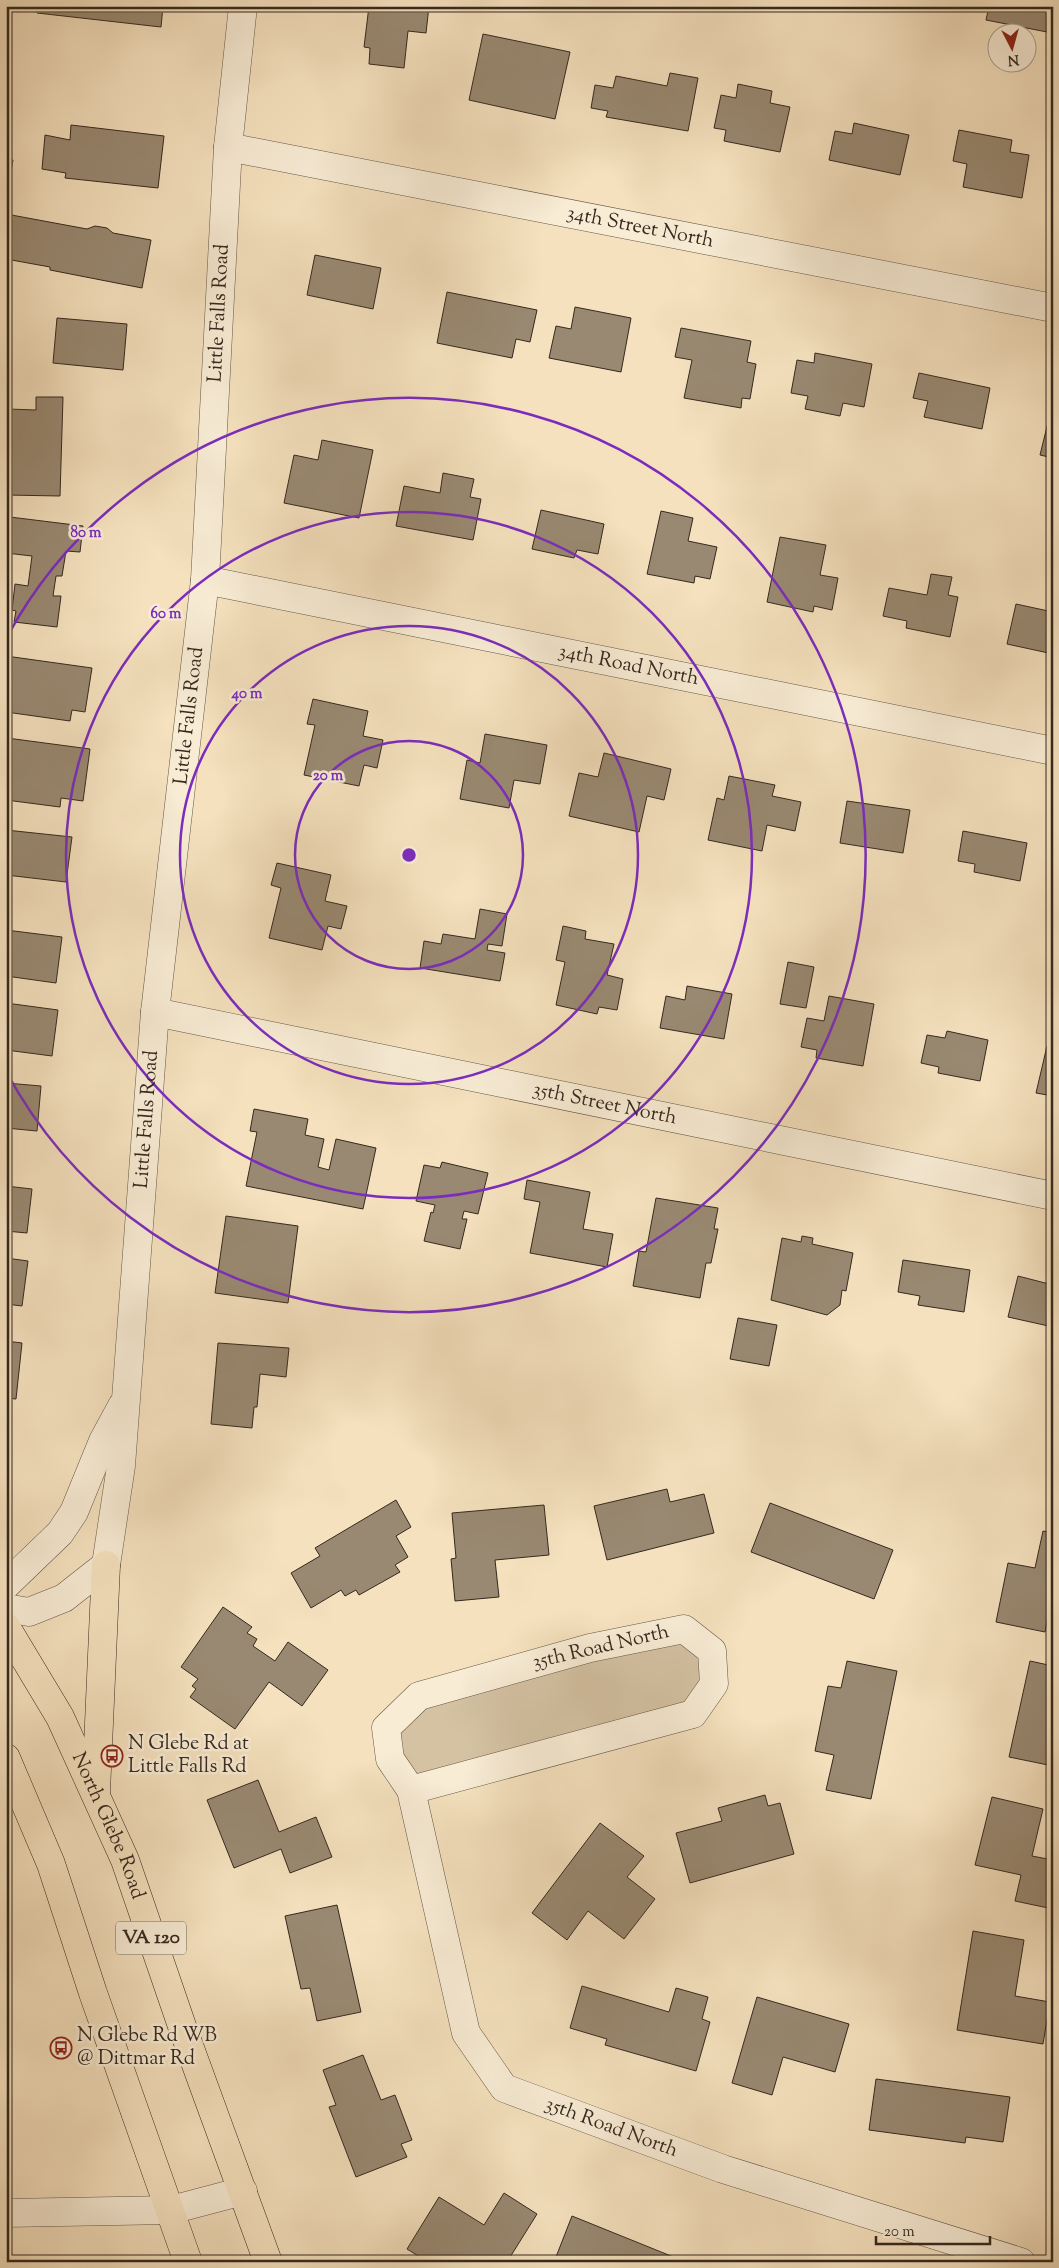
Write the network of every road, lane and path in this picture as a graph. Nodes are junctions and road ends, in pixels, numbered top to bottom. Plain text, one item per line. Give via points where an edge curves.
1 (243, 6) edge
2 (228, 146) junction
3 (1053, 308) edge
4 (205, 580) junction
5 (1053, 751) edge
6 (155, 1012) junction
7 (1053, 1196) edge
8 (127, 1396) junction
9 (106, 1565) junction
10 (6, 1585) edge
11 (6, 1608) edge
12 (6, 1627) edge
13 (6, 1758) edge
14 (411, 1790) junction
15 (96, 1795) junction
16 (243, 2191) junction
17 (171, 2210) junction
18 (6, 2214) edge
19 (188, 2262) edge
20 (268, 2262) edge
21 (1021, 2262) edge

1 - 2 street, Little Falls Road
2 - 3 street, 34th Street North
2 - 4 street, Little Falls Road
4 - 5 street, 34th Road North
4 - 6 street, Little Falls Road
6 - 7 street, 35th Street North
6 - 8 street, Little Falls Road
8 - 9 street, Little Falls Road via 121,1466
8 - 10 street, Little Falls Road via 103,1441 74,1512 60,1533
9 - 11 street via 64,1598 29,1612
9 - 15 main road
12 - 15 main road, North Glebe Road / VA 120 via 60,1718
13 - 17 main road via 51,1864 92,1993
14 - 14 street, 35th Road North via 693,1714 714,1684 712,1651 684,1629 590,1648 419,1696 386,1728 390,1759
14 - 21 street, 35th Road North via 466,2032 504,2088 723,2169
15 - 16 main road, North Glebe Road / VA 120 via 125,1860 182,2029
16 - 17 street
16 - 20 main road, North Glebe Road / VA 120
17 - 18 street
17 - 19 main road

